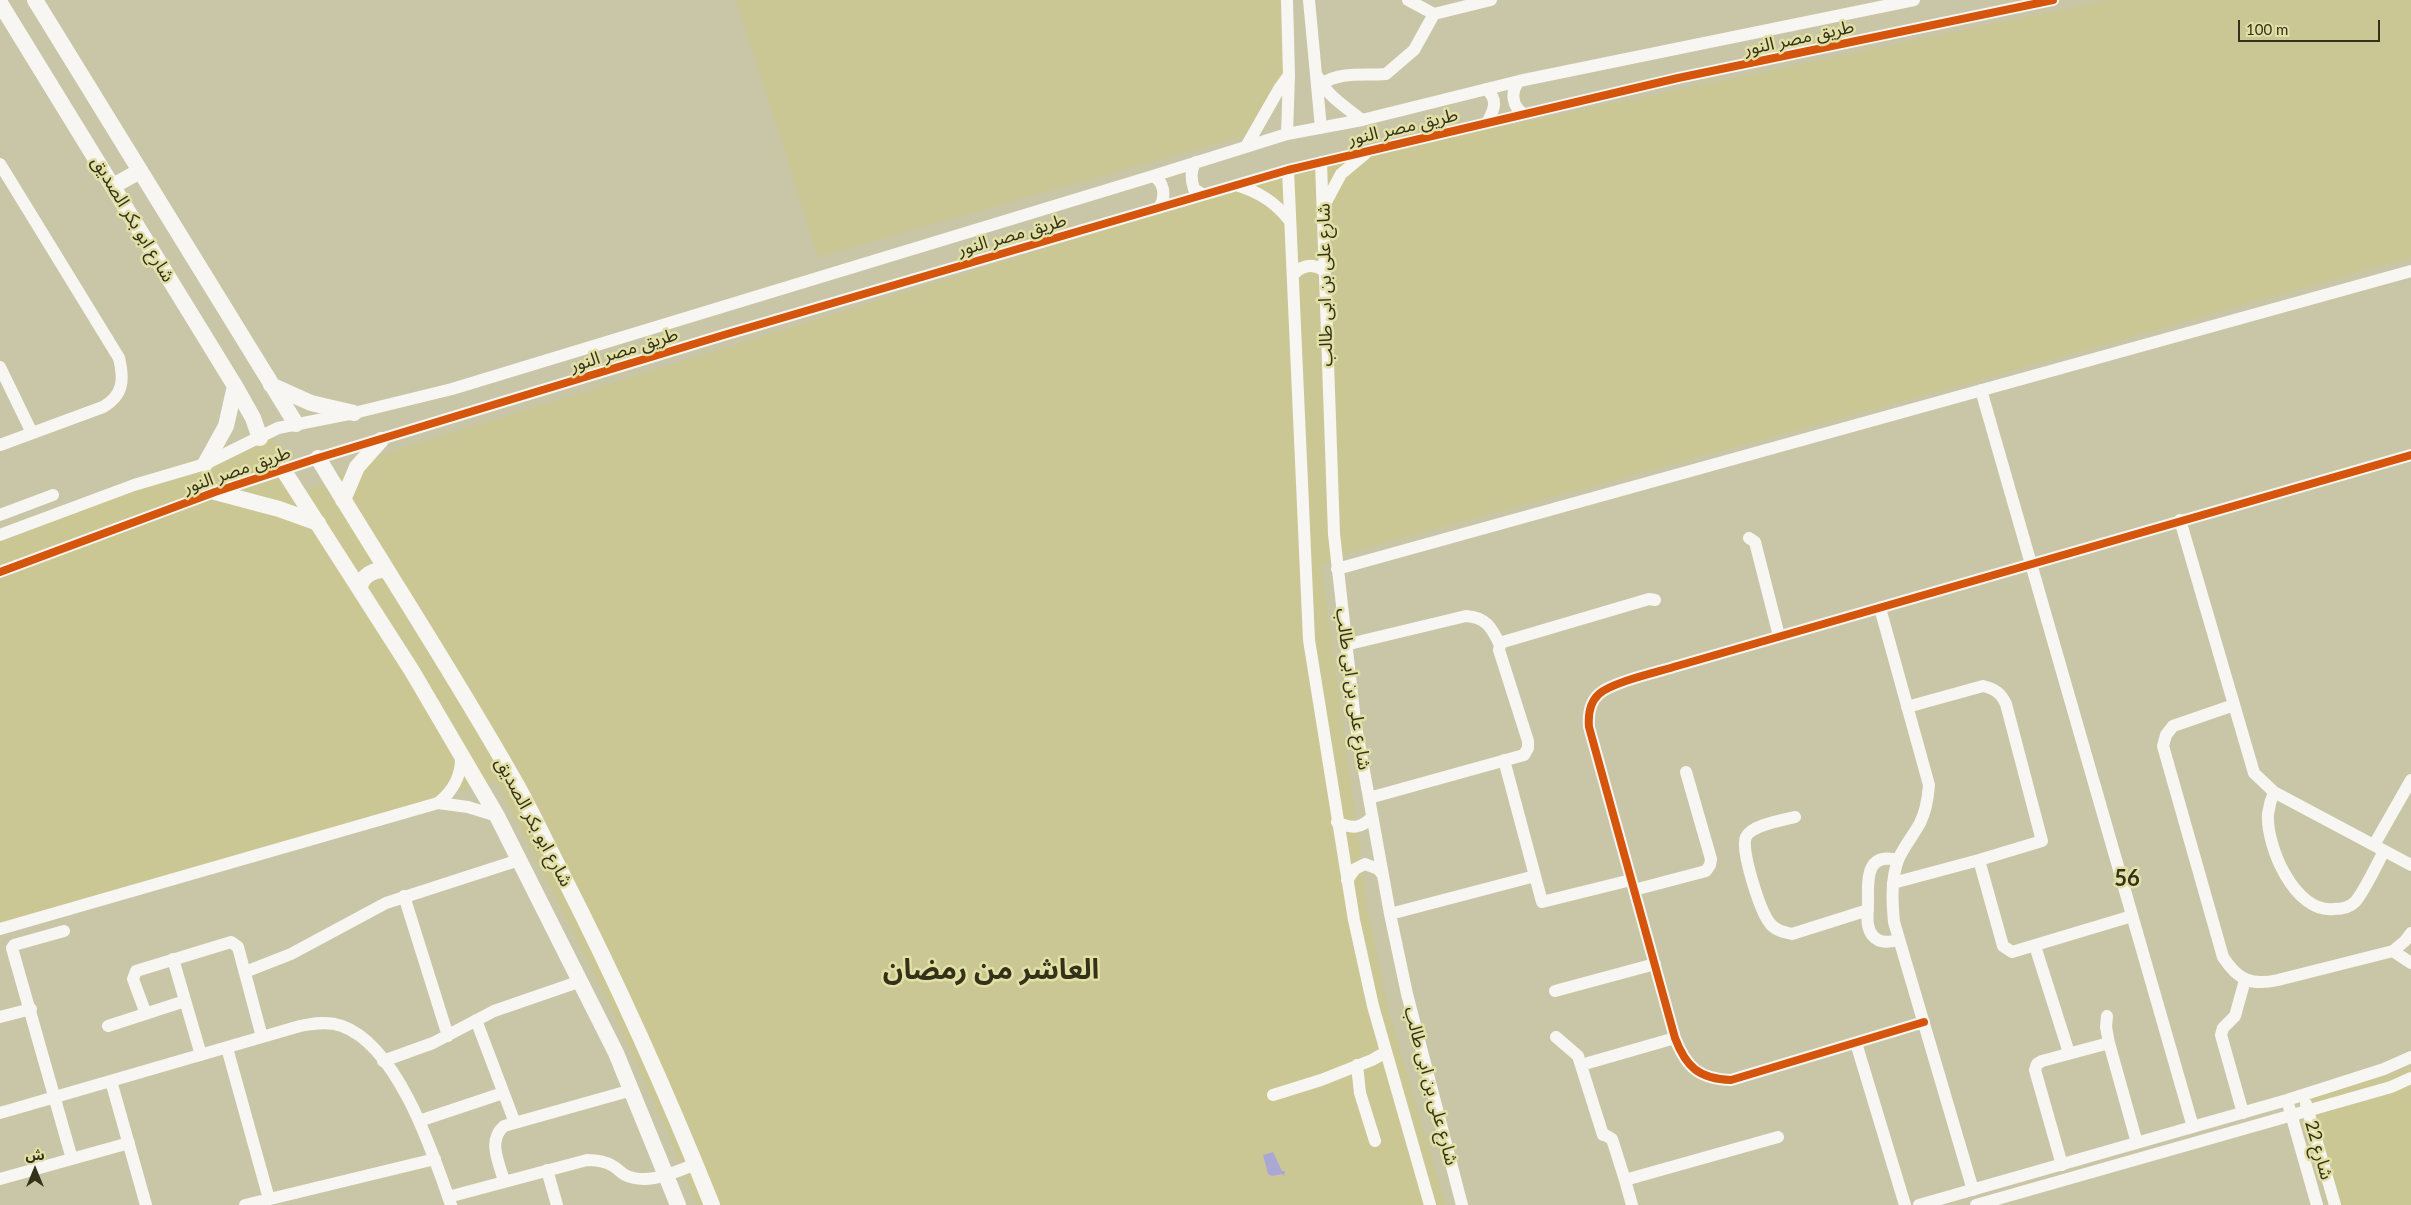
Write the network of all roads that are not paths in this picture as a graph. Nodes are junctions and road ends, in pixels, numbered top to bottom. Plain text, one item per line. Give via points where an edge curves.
1 (34, 0) edge
2 (1287, 0) edge
3 (1309, 0) edge
4 (1408, 0) edge
5 (1491, 0) edge
6 (1914, 0) edge
7 (2054, 0) edge
8 (0, 3) edge
9 (1434, 14) junction
10 (1311, 34) junction
11 (1288, 36) junction
12 (1315, 71) junction
13 (1289, 75) junction
14 (1520, 82) junction
15 (1321, 84) junction
16 (1486, 89) junction
17 (1524, 114) junction
18 (1362, 120) junction
19 (1487, 123) junction
20 (1321, 128) junction
21 (1287, 134) junction
22 (1247, 145) junction
23 (1371, 150) junction
24 (1196, 162) junction
25 (1321, 162) junction
26 (0, 164) edge
27 (1288, 170) junction
28 (140, 172) junction
29 (1152, 176) junction
30 (1236, 185) junction
31 (113, 186) junction
32 (1202, 194) junction
33 (1160, 206) junction
34 (1323, 208) junction
35 (1290, 221) junction
36 (1323, 270) junction
37 (2411, 271) edge
38 (1293, 275) junction
39 (0, 367) edge
40 (271, 385) junction
41 (235, 386) junction
42 (1981, 390) junction
43 (354, 413) junction
44 (296, 424) junction
45 (32, 433) junction
46 (260, 438) junction
47 (381, 440) junction
48 (0, 445) edge
49 (2411, 455) edge
50 (318, 458) junction
51 (205, 464) junction
52 (284, 471) junction
53 (215, 492) junction
54 (53, 495) dead end
55 (343, 500) junction
56 (0, 515) edge
57 (2180, 520) junction
58 (318, 523) junction
59 (0, 535) edge
60 (1749, 538) dead end
61 (2031, 563) junction
62 (3, 568) edge
63 (1337, 569) junction
64 (385, 570) junction
65 (360, 587) junction
66 (1655, 600) dead end
67 (1880, 608) junction
68 (1779, 636) junction
69 (1345, 645) junction
70 (1500, 645) junction
71 (2234, 705) junction
72 (1907, 707) junction
73 (461, 751) junction
74 (1504, 760) junction
75 (1686, 772) dead end
76 (2411, 780) edge
77 (2274, 792) junction
78 (1369, 798) junction
79 (438, 803) junction
80 (497, 816) junction
81 (1372, 817) junction
82 (1795, 817) dead end
83 (1337, 822) junction
84 (2379, 848) junction
85 (519, 860) junction
86 (1898, 860) junction
87 (1979, 860) junction
88 (2411, 866) edge
89 (1382, 875) junction
90 (1535, 876) junction
91 (1347, 880) junction
92 (1893, 883) junction
93 (1633, 885) junction
94 (404, 896) junction
95 (1868, 910) junction
96 (1390, 914) junction
97 (2132, 916) junction
98 (0, 929) edge
99 (64, 931) dead end
100 (2411, 933) edge
101 (1898, 940) junction
102 (2035, 946) junction
103 (2393, 951) junction
104 (173, 960) junction
105 (2411, 963) edge
106 (1655, 964) junction
107 (245, 972) junction
108 (2245, 980) junction
109 (581, 981) junction
110 (1555, 992) dead end
111 (185, 1001) junction
112 (31, 1009) junction
113 (146, 1014) junction
114 (2106, 1016) dead end
115 (0, 1017) edge
116 (476, 1020) junction
117 (1924, 1022) junction
118 (108, 1026) dead end
119 (448, 1036) junction
120 (262, 1037) junction
121 (1556, 1037) dead end
122 (1675, 1038) junction
123 (1856, 1043) junction
124 (2109, 1043) junction
125 (227, 1048) junction
126 (1386, 1052) junction
127 (2069, 1054) junction
128 (201, 1055) junction
129 (2411, 1057) edge
130 (384, 1061) junction
131 (1357, 1065) junction
132 (1581, 1065) junction
133 (2411, 1078) edge
134 (111, 1081) junction
135 (632, 1090) junction
136 (503, 1093) junction
137 (1273, 1095) dead end
138 (2303, 1095) junction
139 (55, 1097) junction
140 (2287, 1100) junction
141 (2308, 1111) junction
142 (0, 1113) edge
143 (2242, 1113) junction
144 (2291, 1115) junction
145 (420, 1122) junction
146 (515, 1123) junction
147 (2193, 1128) junction
148 (1778, 1137) dead end
149 (1375, 1141) dead end
150 (129, 1143) junction
151 (2137, 1144) junction
152 (72, 1159) junction
153 (435, 1159) junction
154 (696, 1164) junction
155 (2062, 1165) junction
156 (546, 1170) junction
157 (667, 1174) junction
158 (2016, 1178) junction
159 (0, 1179) edge
160 (1625, 1180) junction
161 (504, 1181) junction
162 (1973, 1190) junction
163 (2020, 1192) junction
164 (269, 1199) junction
165 (450, 1201) edge
166 (146, 1205) edge
167 (245, 1205) edge
168 (557, 1205) edge
169 (678, 1205) edge
170 (712, 1205) edge
171 (1430, 1205) edge
172 (1462, 1205) edge
173 (1632, 1205) edge
174 (1905, 1205) edge
175 (1919, 1205) edge
176 (1976, 1205) edge
177 (2024, 1205) edge
178 (2317, 1205) edge
179 (2334, 1205) edge

1 - 28 main road, شارع ابو بكر الصديق
2 - 11 street
3 - 10 street
4 - 9 street
5 - 9 street
6 - 14 street, طريق مصر النور
7 - 17 street, طريق مصر النور via 1678,78
8 - 31 main road, شارع ابو بكر الصديق
9 - 15 street via 1414,50 1386,74 1333,76
10 - 11 street
10 - 12 street
11 - 13 street
12 - 15 street
12 - 20 street
13 - 21 street
13 - 22 street
14 - 16 street, طريق مصر النور
14 - 17 street via 1513,95 1516,106
15 - 18 street
16 - 18 street, طريق مصر النور
16 - 19 street via 1493,97 1495,108
17 - 19 street, طريق مصر النور
18 - 20 street, طريق مصر النور
19 - 23 street, طريق مصر النور
20 - 21 street, طريق مصر النور
21 - 22 street, طريق مصر النور
22 - 24 street, طريق مصر النور
23 - 25 street, طريق مصر النور
23 - 34 street via 1341,174
24 - 29 street, طريق مصر النور
24 - 32 street via 1192,181 1194,189
25 - 27 street, طريق مصر النور
25 - 34 street, شارع على بن ابى طالب
26 - 45 street via 119,358 123,379 118,396 111,402
27 - 30 street, طريق مصر النور
27 - 35 street, شارع على بن ابى طالب
28 - 31 main road
28 - 40 main road, شارع ابو بكر الصديق
29 - 33 street via 1160,181 1163,190
29 - 43 street, طريق مصر النور via 452,389
30 - 32 street, طريق مصر النور
30 - 35 street via 1267,198
31 - 41 main road, شارع ابو بكر الصديق
32 - 33 street, طريق مصر النور
33 - 47 street, طريق مصر النور
34 - 36 street, شارع على بن ابى طالب
35 - 38 street, شارع على بن ابى طالب
36 - 38 street via 1304,266
36 - 63 street, شارع على بن ابى طالب
37 - 42 street
38 - 83 street, شارع على بن ابى طالب via 1309,640
39 - 45 street
40 - 43 main road via 311,402
40 - 44 main road, شارع ابو بكر الصديق
41 - 46 main road, شارع ابو بكر الصديق
41 - 51 main road via 226,426
42 - 61 street
42 - 63 street
43 - 44 street, طريق مصر النور
44 - 46 street, طريق مصر النور via 278,428
45 - 48 street
46 - 51 street, طريق مصر النور
47 - 50 street, طريق مصر النور
47 - 55 main road via 357,467
49 - 57 street
50 - 52 street, طريق مصر النور
50 - 55 main road, شارع ابو بكر الصديق
51 - 59 street, طريق مصر النور via 134,485
52 - 53 street, طريق مصر النور
52 - 58 main road, شارع ابو بكر الصديق
53 - 58 main road
53 - 62 street, طريق مصر النور
54 - 56 street
55 - 64 main road, شارع ابو بكر الصديق
57 - 61 street
57 - 71 street
58 - 65 main road, شارع ابو بكر الصديق
60 - 68 street via 1754,542
61 - 67 street
61 - 97 street
63 - 69 street, شارع على بن ابى طالب
64 - 65 main road via 369,574
64 - 154 main road, شارع ابو بكر الصديق via 516,783 643,1040
65 - 73 main road, شارع ابو بكر الصديق
66 - 70 street via 1649,599
67 - 68 street
67 - 72 street
68 - 93 street via 1610,688 1592,703 1589,727
69 - 70 street via 1466,616 1486,621
69 - 78 street, شارع على بن ابى طالب via 1354,721
70 - 74 street via 1528,748 1524,755
71 - 77 street via 2254,773
71 - 108 street via 2173,726 2162,746 2223,957 2232,971
72 - 86 street via 1929,786 1927,805 1920,823
72 - 87 street via 1983,686 1994,688 2002,695 2042,840
73 - 79 street via 457,780
73 - 80 main road, شارع ابو بكر الصديق
74 - 78 street
74 - 90 street
75 - 93 street via 1710,865 1706,871
76 - 84 street
77 - 84 street
77 - 84 street via 2268,826 2281,867 2296,892 2317,908 2344,908 2355,902
78 - 81 street, شارع على بن ابى طالب
79 - 80 street via 468,807
79 - 98 street
80 - 85 main road, شارع ابو بكر الصديق
81 - 83 street via 1354,828
81 - 89 street, شارع على بن ابى طالب
82 - 95 street via 1752,830 1746,836 1744,849 1769,923 1779,931 1792,934
83 - 91 street, شارع على بن ابى طالب
84 - 88 street
85 - 94 street
85 - 109 main road, شارع ابو بكر الصديق
86 - 92 street
86 - 95 street via 1880,860 1872,866 1868,875
87 - 92 street
87 - 102 street via 2003,946 2012,952
89 - 91 street via 1378,869 1365,864 1355,868
89 - 96 street, شارع على بن ابى طالب
90 - 93 street via 1542,902
90 - 96 street
91 - 126 street, شارع على بن ابى طالب via 1372,1006
92 - 101 street via 1892,902
93 - 106 street
94 - 107 street via 368,910 291,954
94 - 119 street
95 - 101 street via 1867,926 1874,937 1886,943
96 - 172 street, شارع على بن ابى طالب via 1428,1082
97 - 102 street
97 - 147 street
99 - 112 street via 12,948
100 - 103 street
101 - 117 street
102 - 127 street
103 - 105 street
103 - 108 street via 2261,983
104 - 107 street via 231,942 238,947
104 - 111 street
104 - 113 street via 134,972
106 - 110 street
106 - 122 street
107 - 120 street
108 - 143 street via 2235,1016 2223,1028 2221,1035
109 - 116 street
109 - 135 main road, شارع ابو بكر الصديق
111 - 113 street
111 - 128 street
112 - 115 street
112 - 139 street
113 - 118 street
114 - 124 street
116 - 119 street
116 - 136 street
117 - 123 street
117 - 162 street
119 - 130 street
120 - 125 street
120 - 130 street via 314,1023 340,1025 361,1037
121 - 132 street via 1578,1056
122 - 123 street via 1691,1068 1717,1080 1731,1080
122 - 132 street
123 - 174 street
124 - 127 street
124 - 151 street
125 - 128 street
125 - 164 street
126 - 131 street
126 - 171 street, شارع على بن ابى طالب
127 - 155 street via 2042,1061 2035,1070
128 - 134 street
129 - 138 street
130 - 145 street
131 - 137 street
131 - 149 street via 1360,1093
132 - 160 street via 1604,1135 1612,1138
133 - 141 street
134 - 139 street
134 - 150 street
135 - 146 street
135 - 157 main road, شارع ابو بكر الصديق
136 - 145 street
136 - 146 street
138 - 140 street
138 - 141 street, شارع 22
139 - 142 street
139 - 152 street
140 - 143 street
140 - 144 street, شارع 22
141 - 144 street
141 - 179 street, شارع 22
143 - 147 street
144 - 163 street
144 - 178 street, شارع 22
145 - 153 street
146 - 161 street via 504,1126 494,1141
147 - 151 street
148 - 160 street
150 - 152 street
150 - 166 street
151 - 155 street
152 - 159 street
153 - 164 street
153 - 165 street
154 - 157 street
154 - 170 main road, شارع ابو بكر الصديق
155 - 158 street
156 - 157 street via 587,1160 601,1161 624,1175 638,1179
156 - 161 street
156 - 168 street
157 - 169 main road, شارع ابو بكر الصديق
158 - 162 street
158 - 163 street
160 - 173 street
161 - 165 street
162 - 175 street
163 - 176 street
163 - 177 street
164 - 167 street

